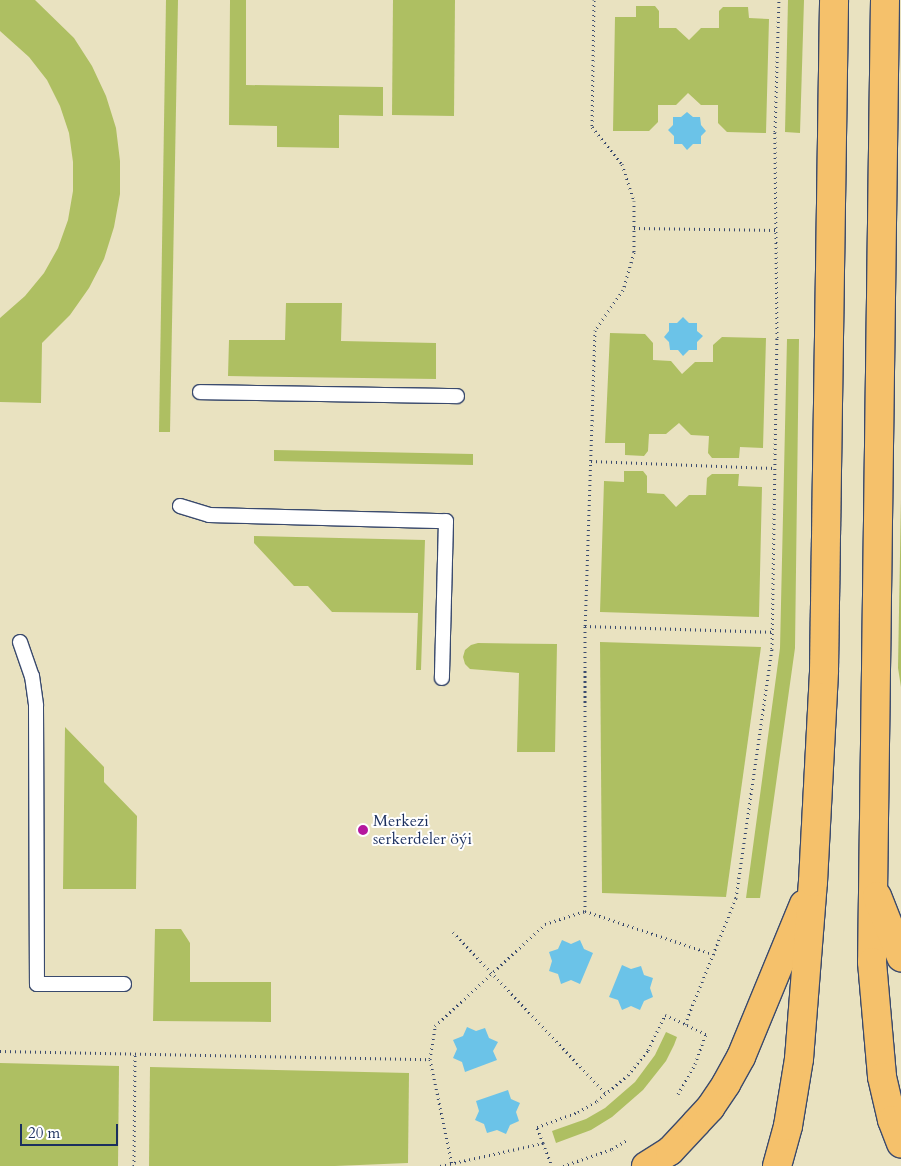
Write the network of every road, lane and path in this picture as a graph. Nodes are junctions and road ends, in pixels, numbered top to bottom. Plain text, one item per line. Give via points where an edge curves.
1 (594, 0) edge
2 (779, 0) edge
3 (834, 0) edge
4 (885, 0) edge
5 (634, 228) junction
6 (776, 230) junction
7 (200, 392) dead end
8 (457, 396) dead end
9 (591, 461) junction
10 (774, 468) junction
11 (180, 506) dead end
12 (585, 626) junction
13 (772, 632) junction
14 (20, 642) dead end
15 (442, 678) dead end
16 (871, 880) junction
17 (813, 882) junction
18 (585, 910) junction
19 (453, 932) dead end
20 (713, 954) junction
21 (901, 957) edge
22 (492, 973) junction
23 (124, 984) dead end
24 (685, 1024) junction
25 (0, 1051) edge
26 (135, 1054) junction
27 (430, 1059) junction
28 (606, 1094) junction
29 (678, 1094) dead end
30 (633, 1136) dead end
31 (543, 1143) junction
32 (901, 1143) edge
33 (452, 1164) junction
34 (134, 1166) edge
35 (440, 1166) edge
36 (552, 1166) edge
37 (563, 1166) edge
38 (646, 1166) edge
39 (778, 1166) edge

1 - 5 path via 592,127 622,164 634,201
2 - 6 path
3 - 17 main road via 824,660
4 - 16 main road
5 - 6 path
5 - 9 path via 634,252 623,290 595,330
6 - 10 path
7 - 8 lane
9 - 10 path
9 - 12 path
10 - 13 path
11 - 15 lane via 209,515 446,521
12 - 13 path
12 - 18 path
13 - 20 path via 736,898
14 - 23 lane via 32,676 36,706 37,984
16 - 21 main road
16 - 32 main road via 872,962 882,1077
17 - 38 main road via 741,1057 726,1084 710,1108 670,1151
17 - 39 main road via 799,1059
18 - 20 path
18 - 22 path via 544,924
19 - 22 path
20 - 24 path
22 - 27 path via 435,1026
22 - 28 path
24 - 28 path via 665,1015 648,1050 628,1075
24 - 29 path via 706,1034 695,1064
25 - 26 path
26 - 27 path
26 - 34 path
27 - 33 path
28 - 31 path via 578,1112 537,1126
30 - 37 path via 612,1149
31 - 33 path
31 - 36 path
33 - 35 path

